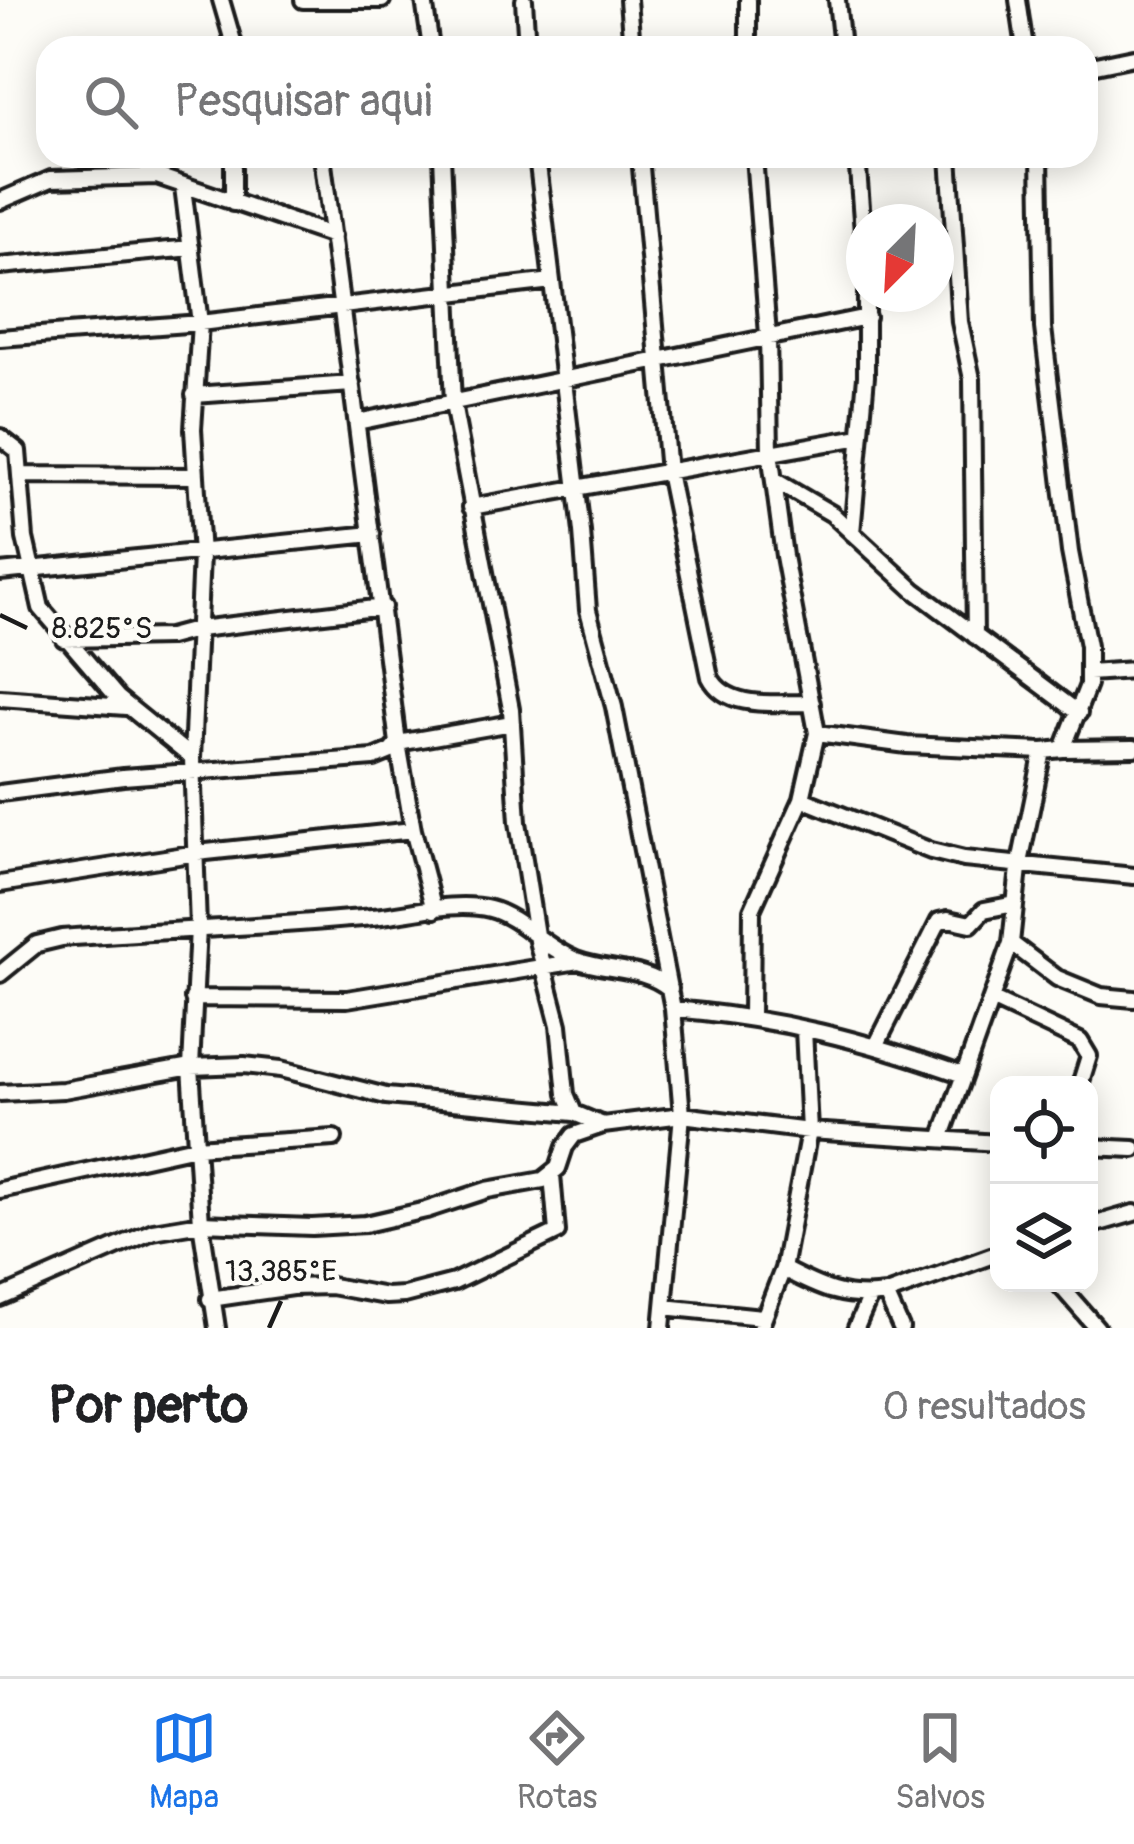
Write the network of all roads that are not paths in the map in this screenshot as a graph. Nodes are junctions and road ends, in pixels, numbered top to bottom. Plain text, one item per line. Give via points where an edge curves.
1 (221, 0) edge
2 (303, 0) edge
3 (382, 0) edge
4 (424, 0) edge
5 (524, 0) edge
6 (628, 0) edge
7 (748, 0) edge
8 (837, 0) edge
9 (1018, 0) edge
10 (232, 36) edge
11 (429, 36) edge
12 (526, 36) edge
13 (631, 36) edge
14 (748, 36) edge
15 (841, 36) edge
16 (1023, 36) edge
17 (1134, 57) edge
18 (1098, 64) edge
19 (232, 168) edge
20 (324, 168) edge
21 (442, 168) edge
22 (538, 168) edge
23 (641, 168) edge
24 (755, 168) edge
25 (858, 168) edge
26 (950, 168) edge
27 (1040, 168) edge
28 (183, 187) junction
29 (0, 201) edge
30 (233, 203) junction
31 (861, 204) edge
32 (332, 236) junction
33 (191, 248) junction
34 (0, 266) edge
35 (552, 281) junction
36 (445, 296) junction
37 (341, 306) junction
38 (867, 312) edge
39 (867, 317) junction
40 (200, 323) junction
41 (768, 335) junction
42 (0, 338) edge
43 (656, 362) junction
44 (563, 379) junction
45 (352, 384) junction
46 (194, 395) junction
47 (453, 404) junction
48 (358, 422) junction
49 (0, 437) edge
50 (860, 437) junction
51 (770, 452) junction
52 (668, 472) junction
53 (21, 475) junction
54 (194, 476) junction
55 (774, 480) junction
56 (576, 489) junction
57 (471, 507) junction
58 (852, 533) junction
59 (372, 534) junction
60 (201, 555) junction
61 (35, 569) junction
62 (0, 572) edge
63 (383, 607) junction
64 (199, 629) junction
65 (975, 636) junction
66 (64, 639) junction
67 (1134, 670) edge
68 (1088, 673) junction
69 (0, 698) edge
70 (812, 704) junction
71 (130, 707) junction
72 (1079, 713) junction
73 (512, 723) junction
74 (817, 733) junction
75 (398, 743) junction
76 (1134, 748) edge
77 (1063, 749) junction
78 (1043, 751) junction
79 (192, 766) junction
80 (0, 794) edge
81 (802, 799) junction
82 (413, 830) junction
83 (197, 853) junction
84 (1019, 868) junction
85 (1134, 876) edge
86 (0, 884) edge
87 (1015, 904) junction
88 (434, 910) junction
89 (198, 928) junction
90 (537, 941) junction
91 (1011, 943) junction
92 (578, 961) junction
93 (545, 967) junction
94 (0, 974) edge
95 (670, 989) junction
96 (193, 998) junction
97 (992, 999) junction
98 (1134, 999) edge
99 (674, 1009) junction
100 (751, 1017) junction
101 (803, 1029) junction
102 (877, 1044) junction
103 (190, 1067) junction
104 (963, 1076) junction
105 (1082, 1076) edge
106 (0, 1093) edge
107 (574, 1113) junction
108 (682, 1115) junction
109 (603, 1125) junction
110 (809, 1131) junction
111 (334, 1138) dead end
112 (941, 1139) junction
113 (990, 1142) edge
114 (195, 1147) junction
115 (1098, 1147) edge
116 (1134, 1149) edge
117 (552, 1175) junction
118 (0, 1190) edge
119 (1134, 1213) edge
120 (201, 1223) junction
121 (1098, 1223) edge
122 (990, 1256) edge
123 (783, 1269) junction
124 (1066, 1292) edge
125 (886, 1294) junction
126 (870, 1296) junction
127 (0, 1298) edge
128 (211, 1299) junction
129 (664, 1307) junction
130 (761, 1323) edge
131 (217, 1328) edge
132 (662, 1328) edge
133 (856, 1328) edge
134 (901, 1328) edge
135 (1097, 1328) edge

1 - 10 street
2 - 3 street
4 - 11 street
5 - 12 street
6 - 13 street
7 - 14 street
8 - 15 street
9 - 16 street
17 - 18 street
19 - 30 street
20 - 32 street
21 - 36 street
22 - 35 street
23 - 43 street
24 - 41 street
25 - 31 street
26 - 65 street via 972,379
27 - 68 street via 1043,328
28 - 29 street via 158,176 80,176
28 - 30 street
28 - 33 street
30 - 32 street
32 - 37 street
33 - 34 street
33 - 40 street
35 - 36 street
35 - 44 street
36 - 37 street
36 - 47 street
37 - 40 street
37 - 45 street
38 - 39 street
39 - 41 street
39 - 50 street
40 - 42 street
40 - 46 street
41 - 43 street
41 - 51 street
43 - 44 street
43 - 52 street
44 - 47 street
44 - 56 street
45 - 46 street
45 - 48 street
46 - 54 street
47 - 48 street
47 - 57 street
48 - 59 street
49 - 53 street via 18,451
50 - 51 street
50 - 58 street
51 - 52 street
51 - 55 street
52 - 56 street
52 - 70 street via 715,687 738,699
53 - 54 street
53 - 61 street
54 - 60 street
55 - 58 street
55 - 70 street
56 - 57 street
56 - 95 street via 588,610
57 - 73 street
58 - 65 street
59 - 60 street
59 - 63 street
60 - 61 street
60 - 64 street
61 - 62 street
61 - 66 street via 41,608
63 - 64 street
63 - 75 street
64 - 66 street
64 - 79 street
65 - 72 street
66 - 71 street
67 - 68 street
68 - 72 street
69 - 71 street
70 - 74 street
71 - 79 street
72 - 77 street
73 - 75 street
73 - 90 street
74 - 78 street
74 - 81 street
75 - 79 street via 374,758
75 - 82 street
76 - 77 street
77 - 78 street
78 - 84 street
79 - 80 street
79 - 83 street
81 - 84 street via 931,851
81 - 100 street via 752,910
82 - 83 street
82 - 88 street
83 - 86 street
83 - 89 street
84 - 85 street
84 - 87 street
87 - 91 street
87 - 102 street via 984,910 971,925 939,921
88 - 89 street
88 - 90 street via 488,909
89 - 94 street via 38,944
89 - 96 street
90 - 92 street
90 - 93 street
91 - 97 street
91 - 98 street via 1058,978
92 - 93 street
92 - 95 street via 648,974
93 - 96 street via 347,999
93 - 107 street
95 - 99 street
96 - 103 street
97 - 104 street
97 - 105 street via 1080,1041 1088,1056
99 - 100 street
99 - 108 street
100 - 101 street
101 - 102 street
101 - 110 street
102 - 104 street
103 - 106 street via 84,1088
103 - 107 street via 281,1069 386,1096
103 - 114 street
104 - 112 street
107 - 109 street
108 - 109 street
108 - 110 street
108 - 129 street
109 - 117 street via 569,1140
110 - 112 street
110 - 123 street
111 - 114 street
112 - 113 street
114 - 118 street
114 - 120 street
115 - 116 street
117 - 120 street via 365,1224
117 - 128 street via 557,1232 454,1282 404,1295 331,1286
119 - 121 street
120 - 127 street via 153,1231
120 - 128 street
122 - 125 street
123 - 126 street via 822,1290
123 - 130 street
124 - 135 street
125 - 126 street
125 - 134 street
126 - 133 street
128 - 131 street
129 - 130 street
129 - 132 street

